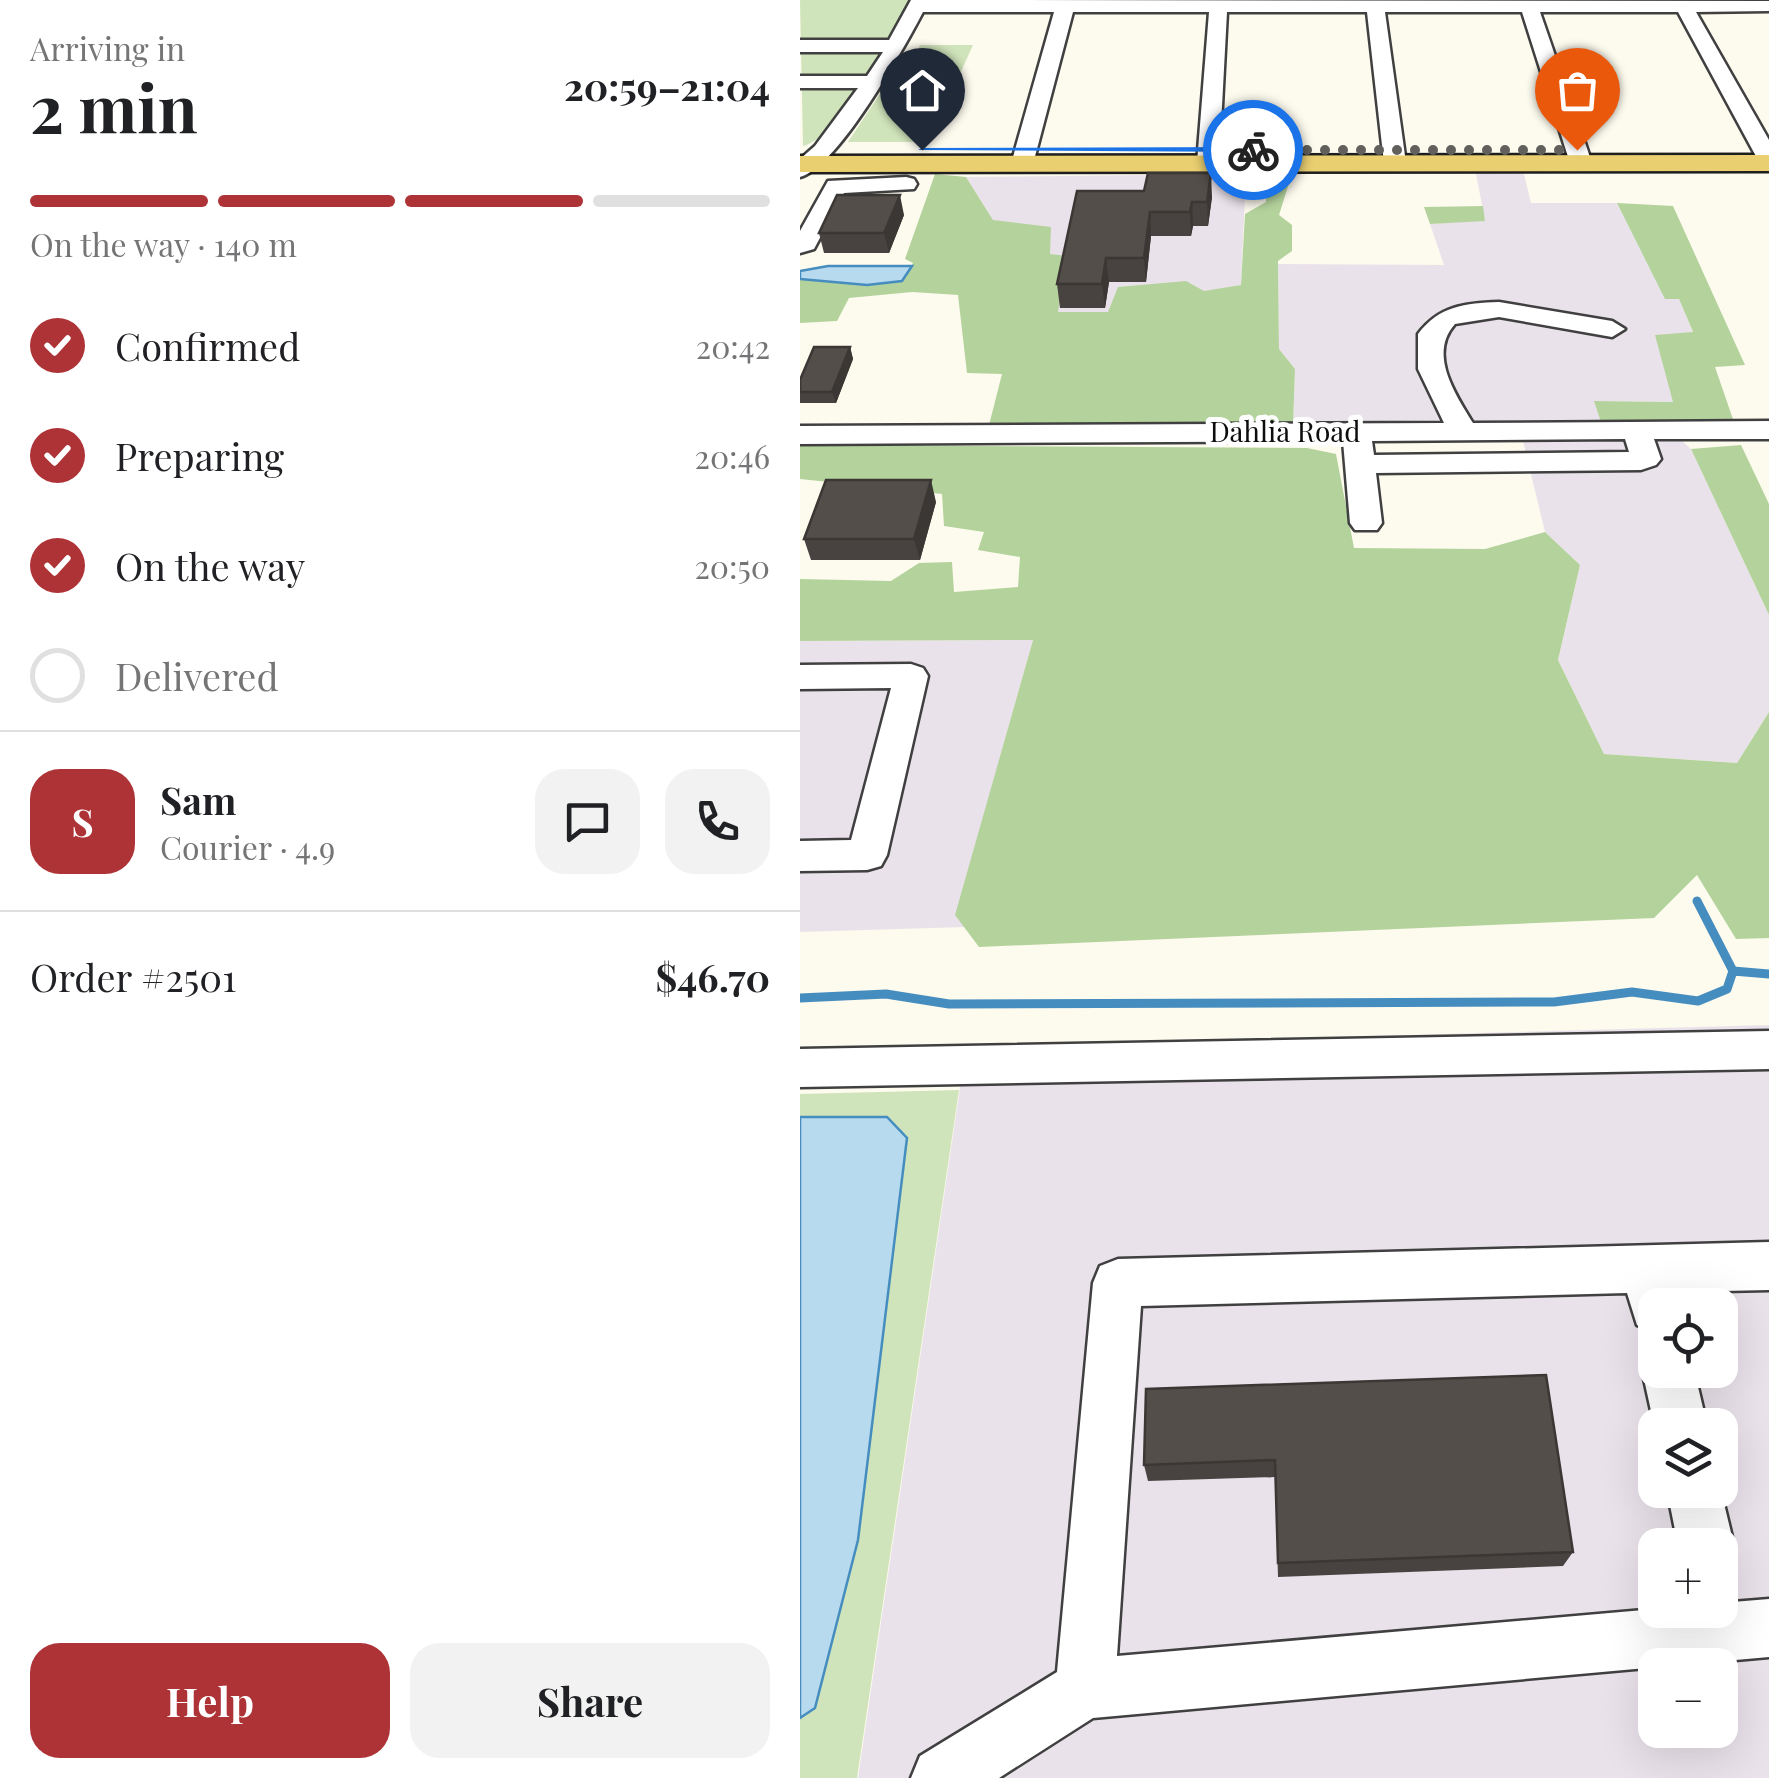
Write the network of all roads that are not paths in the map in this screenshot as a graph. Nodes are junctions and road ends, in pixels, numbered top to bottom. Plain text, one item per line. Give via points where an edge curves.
1 (919, 3) edge
2 (1066, 3) edge
3 (1220, 3) edge
4 (1375, 6) junction
5 (1529, 6) junction
6 (1684, 6) junction
7 (1769, 6) edge
8 (800, 46) edge
9 (897, 46) junction
10 (800, 82) edge
11 (872, 82) junction
12 (1395, 156) junction
13 (1579, 156) junction
14 (1023, 157) junction
15 (1208, 157) junction
16 (1762, 159) edge
17 (805, 160) edge
18 (898, 184) junction
19 (800, 246) edge
20 (1612, 329) dead end
21 (1638, 430) junction
22 (1769, 430) edge
23 (1463, 431) junction
24 (1356, 432) junction
25 (800, 435) edge
26 (1360, 464) junction
27 (1366, 524) dead end
28 (800, 677) edge
29 (800, 856) edge
30 (1769, 1050) edge
31 (800, 1068) edge
32 (1769, 1266) edge
33 (1656, 1288) edge
34 (1638, 1289) edge
35 (1689, 1628) edge
36 (1085, 1689) junction
37 (942, 1778) edge

1 - 2 street
1 - 9 street
2 - 3 street
2 - 14 street
3 - 4 street
3 - 15 street
4 - 5 street
4 - 12 street
5 - 6 street
5 - 13 street
6 - 7 street
6 - 16 street
8 - 9 street
9 - 11 street
10 - 11 street
11 - 17 street
12 - 13 main road
12 - 15 main road
13 - 16 main road
14 - 15 main road
14 - 17 main road
14 - 18 main road
17 - 18 main road
18 - 19 street via 826,203
20 - 23 street via 1526,313 1449,314 1432,328 1428,349
21 - 22 street, Dahlia Road
21 - 23 street, Dahlia Road
21 - 26 street via 1646,459 1641,461
23 - 24 street, Dahlia Road
24 - 25 street, Dahlia Road
24 - 26 street
26 - 27 street
28 - 29 street via 912,676 868,854
30 - 31 street
32 - 33 street
34 - 36 street via 1118,1283
35 - 36 street
36 - 37 street

